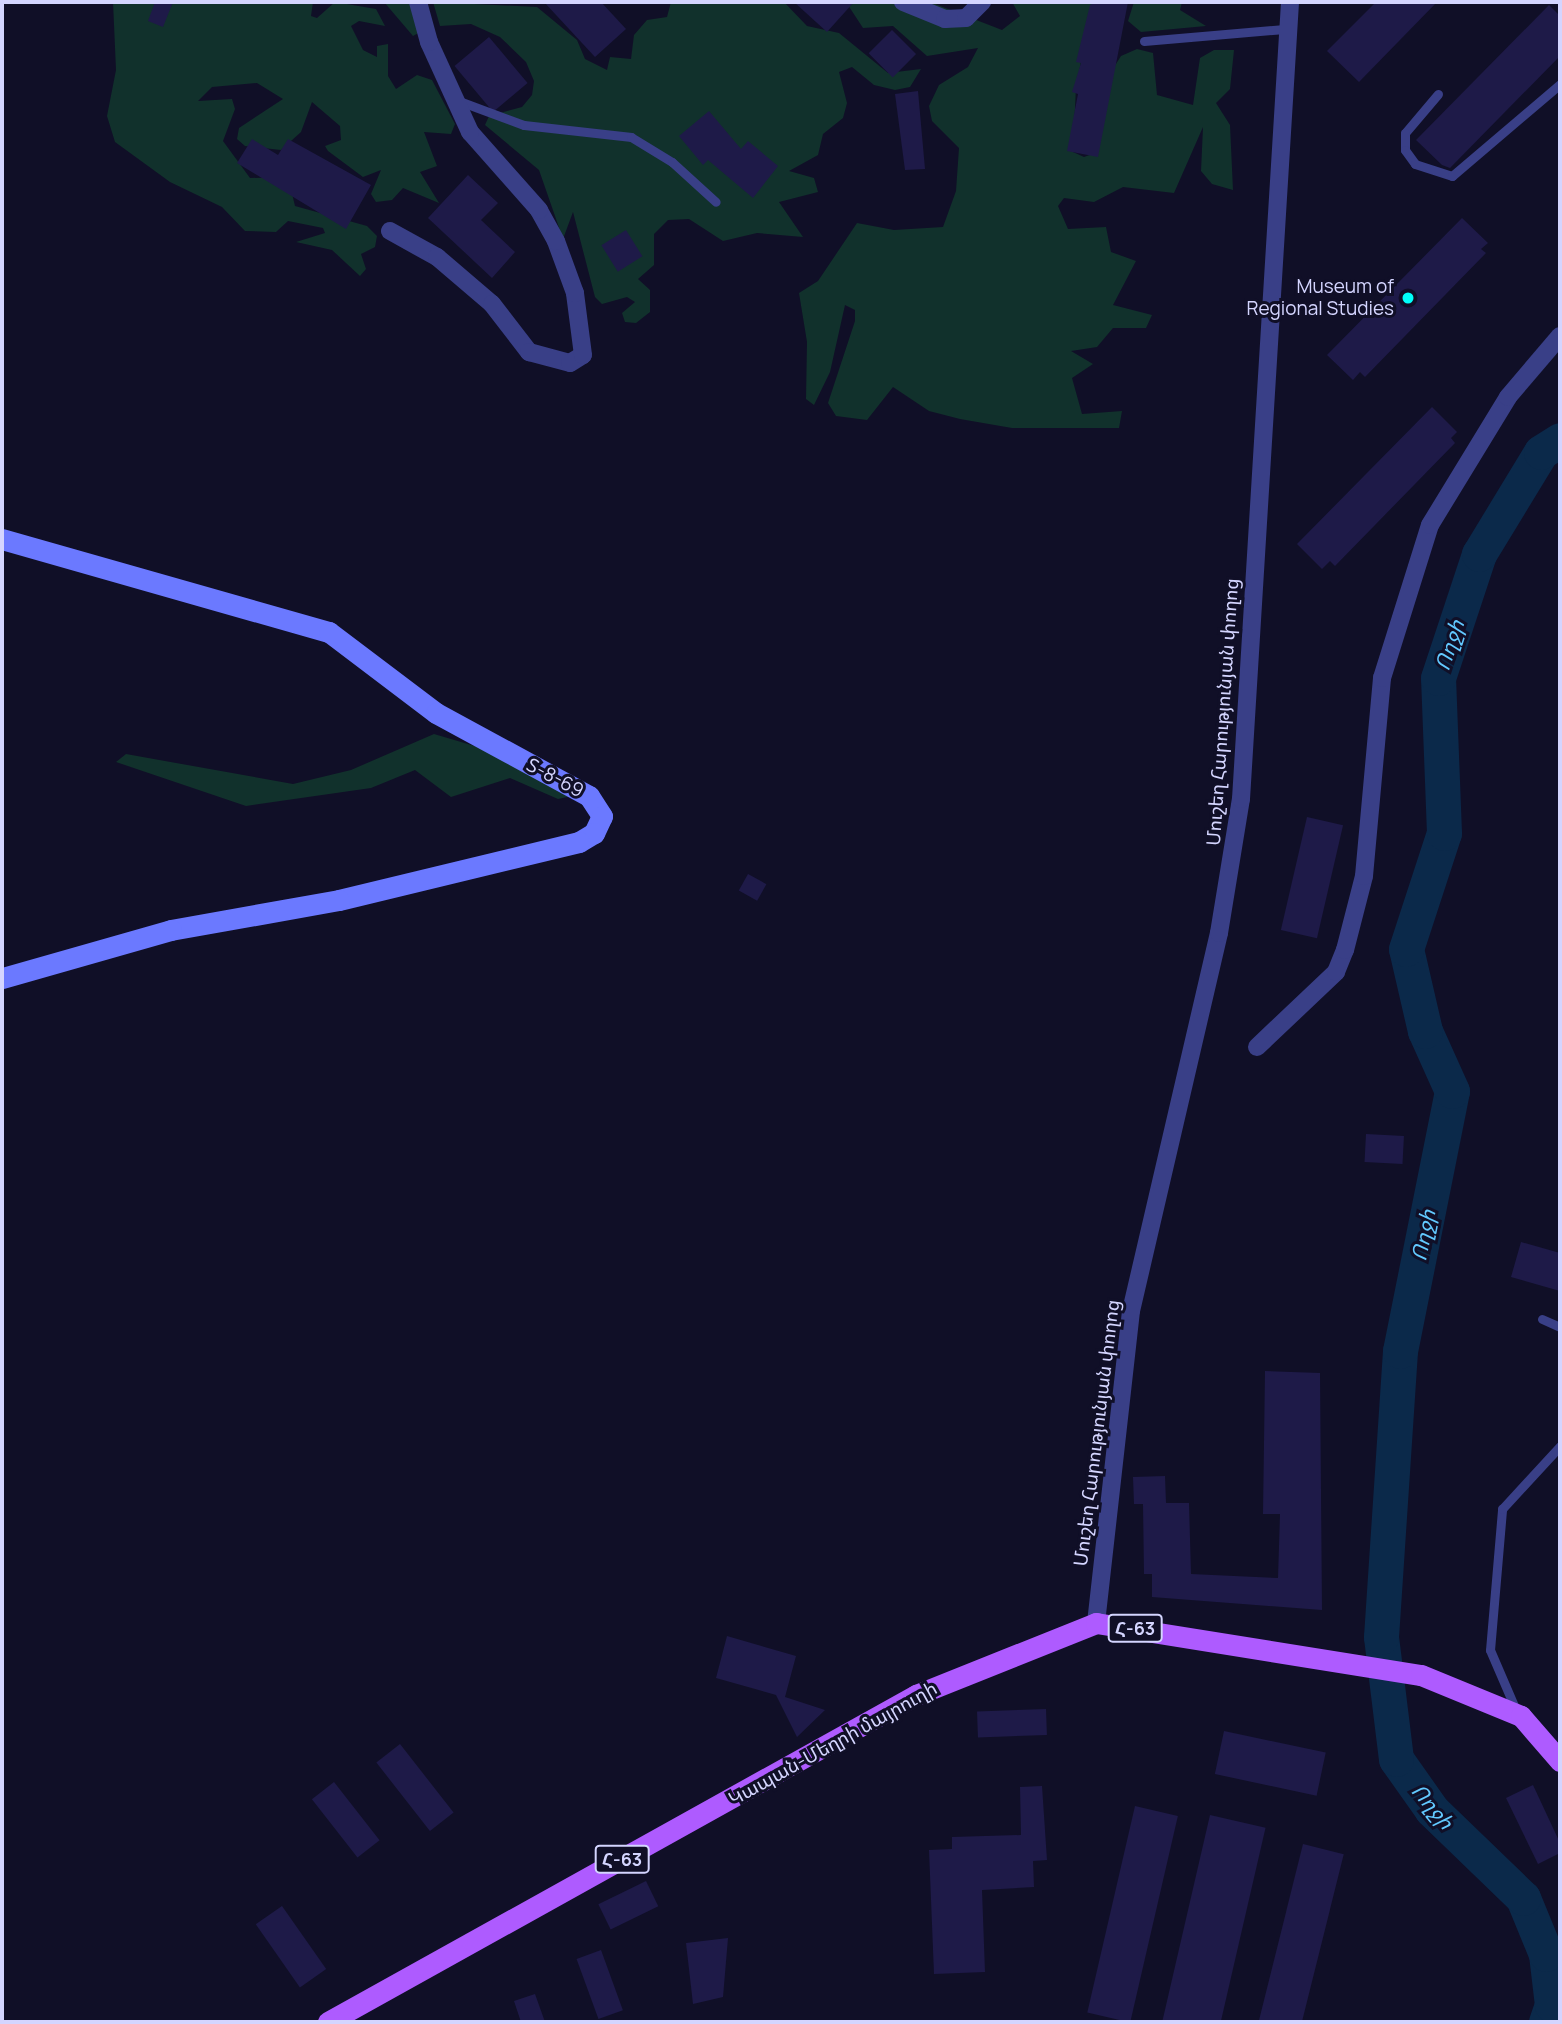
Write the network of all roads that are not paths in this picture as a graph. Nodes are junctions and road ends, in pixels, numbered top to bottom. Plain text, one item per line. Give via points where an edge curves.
1 (418, 2) edge
2 (903, 2) edge
3 (982, 2) edge
4 (1290, 2) edge
5 (1284, 29) junction
6 (1144, 41) dead end
7 (1560, 83) edge
8 (1438, 94) dead end
9 (452, 97) junction
10 (716, 202) dead end
11 (390, 231) dead end
12 (1560, 336) edge
13 (2, 539) edge
14 (2, 978) edge
15 (1256, 1047) dead end
16 (1542, 1319) dead end
17 (1560, 1327) edge
18 (1560, 1446) edge
19 (1096, 1623) junction
20 (1521, 1716) junction
21 (1560, 1760) edge
22 (328, 2022) edge

1 - 9 street
2 - 3 street via 945,19 966,18
4 - 5 street, Մուշեղ Հարությունյան փողոց
5 - 6 lane
5 - 19 street, Մուշեղ Հարությունյան փողոց via 1241,799 1219,933 1131,1311
7 - 8 lane via 1452,176 1415,164 1405,150 1405,133
9 - 10 lane via 524,125 631,137 672,162
9 - 11 street via 493,162 539,210 556,241 575,293 583,355 570,363 528,352 492,304 437,257
12 - 15 street via 1508,397 1430,524 1382,678 1364,876 1345,950 1336,972
13 - 14 street, Տ-8-69 / Տ-8-69 via 329,632 436,713 589,796 602,816 594,833 579,842 339,900 171,930
16 - 17 lane
18 - 20 lane via 1503,1509 1490,1650 1505,1695
19 - 20 main road, Հ-63 via 1420,1675
19 - 22 main road, Կապան-Մեղրի մայրուղի / Հ-63 via 916,1695
20 - 21 main road, Հ-63

